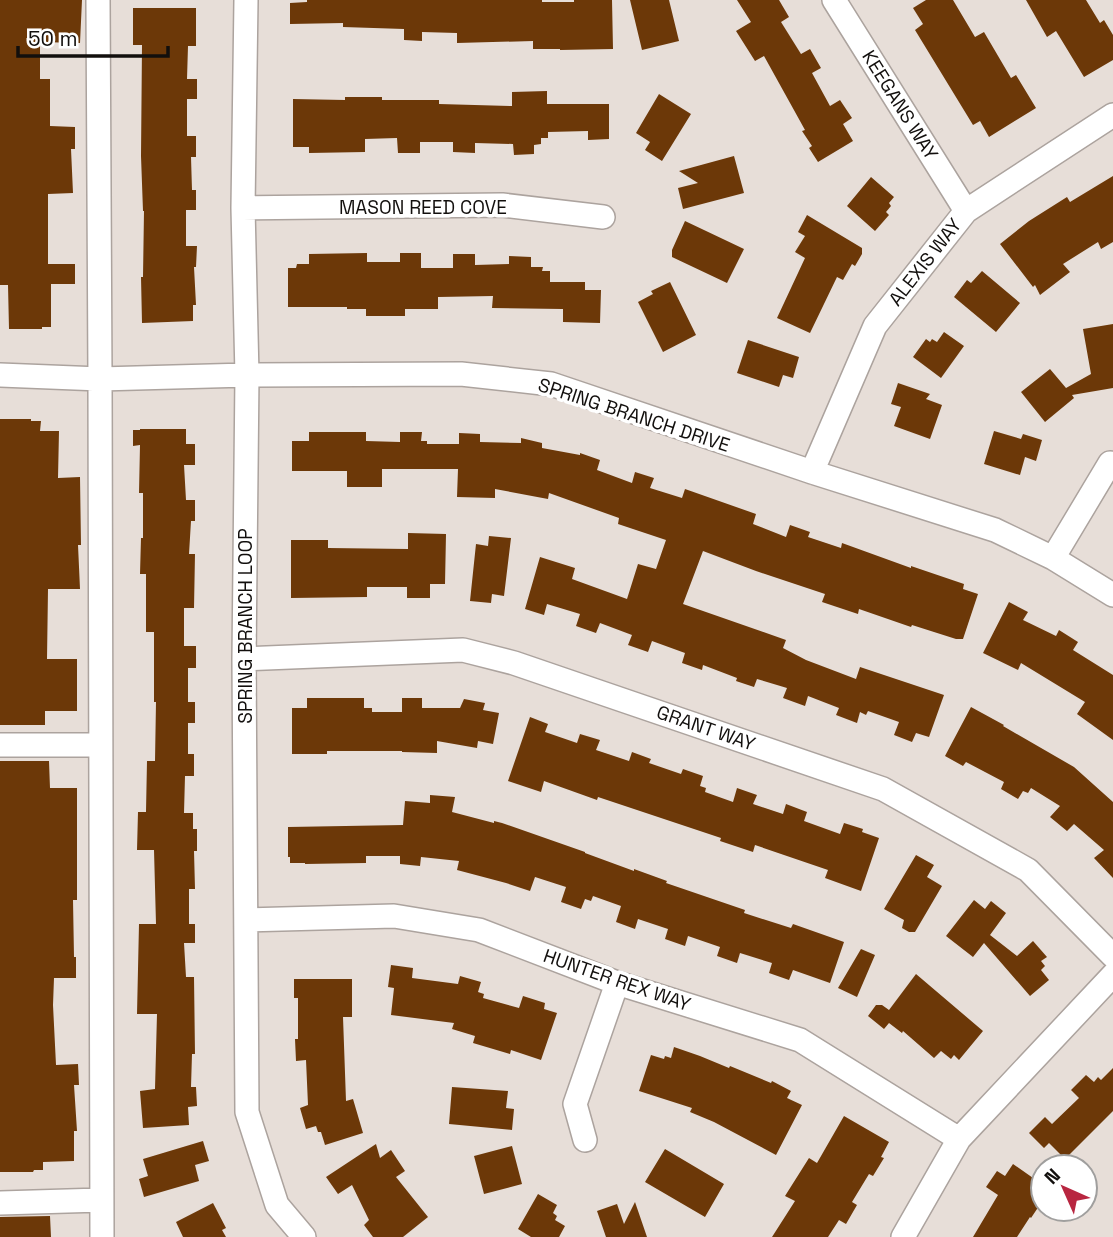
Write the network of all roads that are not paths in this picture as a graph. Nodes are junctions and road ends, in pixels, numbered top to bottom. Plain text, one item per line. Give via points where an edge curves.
1 (98, 0) edge
2 (246, 0) edge
3 (834, 0) edge
4 (1113, 115) edge
5 (243, 208) junction
6 (966, 211) junction
7 (603, 217) dead end
8 (0, 375) edge
9 (247, 375) junction
10 (100, 379) junction
11 (1110, 463) dead end
12 (812, 472) junction
13 (1053, 558) junction
14 (1113, 595) edge
15 (244, 659) junction
16 (100, 745) junction
17 (0, 746) edge
18 (246, 920) junction
19 (1113, 956) edge
20 (1113, 975) edge
21 (617, 983) junction
22 (959, 1139) junction
23 (585, 1140) dead end
24 (101, 1200) junction
25 (0, 1203) edge
26 (102, 1237) edge
27 (304, 1237) edge
28 (903, 1237) edge

1 - 10 street
2 - 5 street, SPRING BRANCH LOOP
3 - 6 street, KEEGANS WAY
4 - 6 street, ALEXIS WAY
5 - 7 street, MASON REED COVE via 502,205
5 - 9 street, SPRING BRANCH LOOP
6 - 12 street, ALEXIS WAY via 875,326
8 - 10 street, SPRING BRANCH DRIVE
9 - 10 street, SPRING BRANCH DRIVE
9 - 12 street, SPRING BRANCH DRIVE via 461,374 551,384
9 - 15 street, SPRING BRANCH LOOP
10 - 16 street
11 - 13 street
12 - 13 street, SPRING BRANCH DRIVE via 995,530
13 - 14 street, SPRING BRANCH DRIVE
15 - 18 street, SPRING BRANCH LOOP
15 - 19 street, GRANT WAY via 463,650 514,663 870,784 1028,870
16 - 17 street
16 - 24 street
18 - 21 street, HUNTER REX WAY via 394,915 479,930
18 - 27 street, SPRING BRANCH LOOP via 247,1112 277,1205
20 - 22 street
21 - 22 street, HUNTER REX WAY via 800,1040
21 - 23 street via 575,1104
22 - 28 street
24 - 25 street
24 - 26 street

